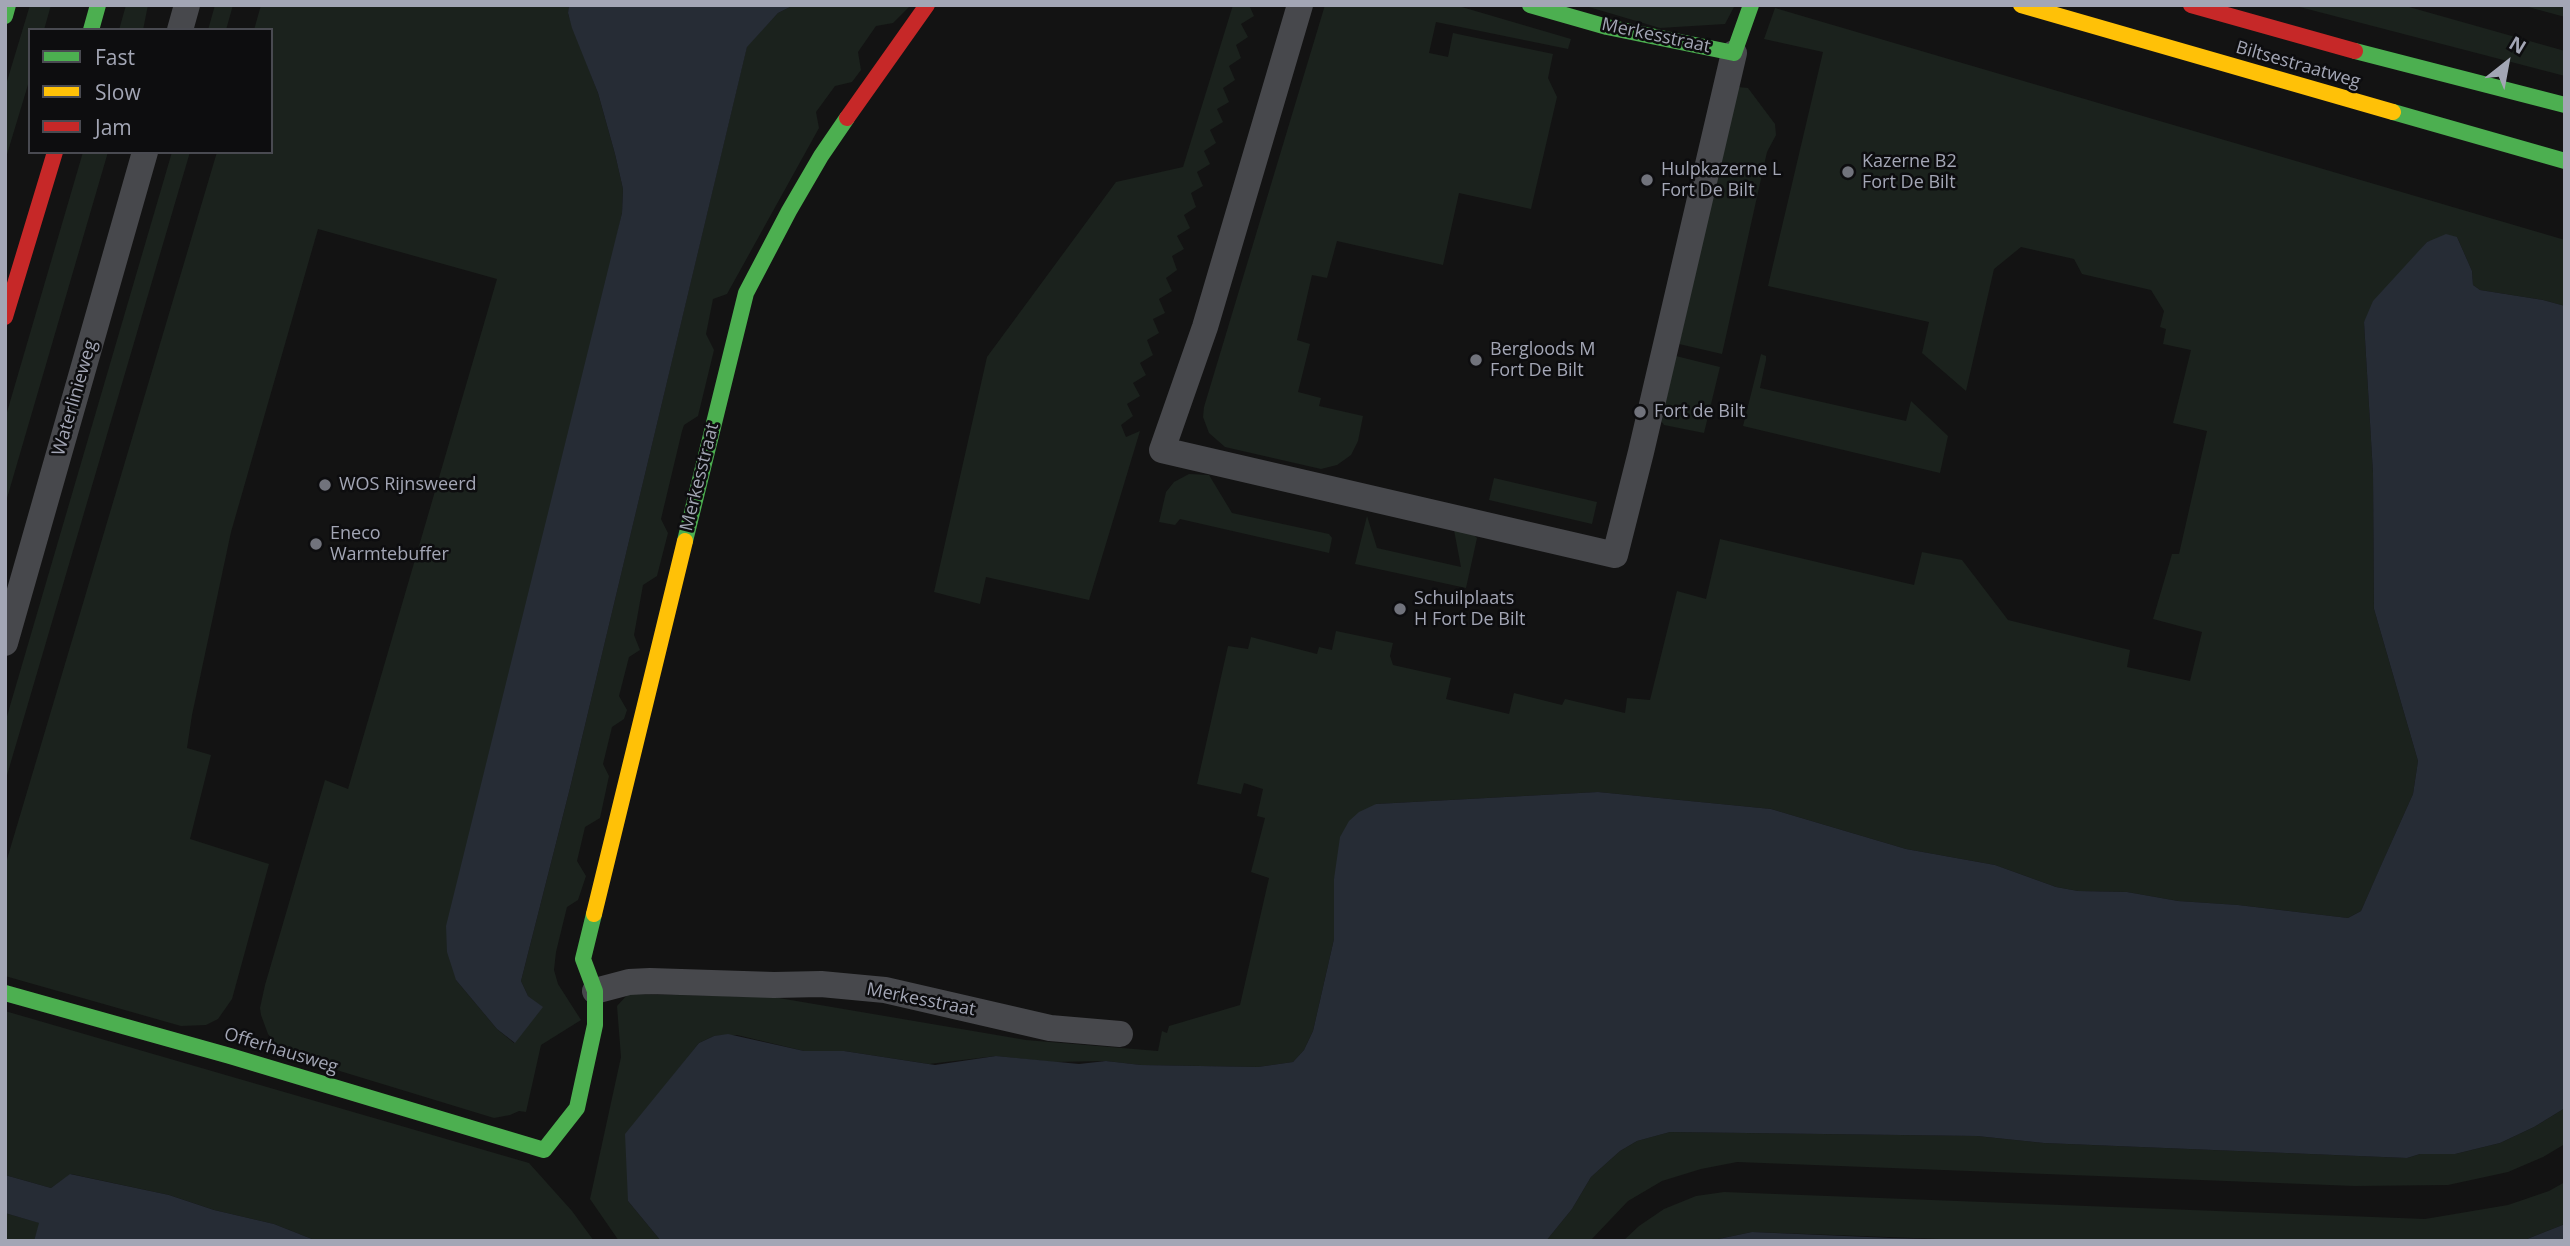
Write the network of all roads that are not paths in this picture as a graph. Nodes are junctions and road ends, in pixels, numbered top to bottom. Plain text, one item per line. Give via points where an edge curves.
1 (8, 5) edge
2 (99, 5) edge
3 (187, 5) edge
4 (927, 5) edge
5 (1300, 5) edge
6 (1530, 5) edge
7 (1751, 5) edge
8 (2021, 5) edge
9 (2191, 5) edge
10 (5, 16) edge
11 (92, 28) edge
12 (181, 28) edge
13 (1734, 53) junction
14 (2565, 105) edge
15 (54, 154) edge
16 (144, 154) edge
17 (2565, 161) edge
18 (5, 317) edge
19 (5, 643) edge
20 (595, 991) junction
21 (5, 993) edge
22 (1120, 1034) dead end
23 (544, 1150) joint

1 - 10 street
2 - 11 street
3 - 12 lane
4 - 20 street, Merkesstraat via 821,156 746,293 583,959
5 - 13 lane via 1205,327 1162,450 1615,555
6 - 13 street, Merkesstraat via 1607,27
7 - 13 street, Merkesstraat
8 - 17 street, Biltsestraatweg
9 - 14 street, Biltsestraatweg
15 - 18 street
16 - 19 lane, Waterlinieweg
20 - 22 lane, Merkesstraat via 650,981 821,984 885,990 1050,1028
20 - 23 street, Merkesstraat via 595,1025 577,1108
21 - 23 street, Offerhausweg

